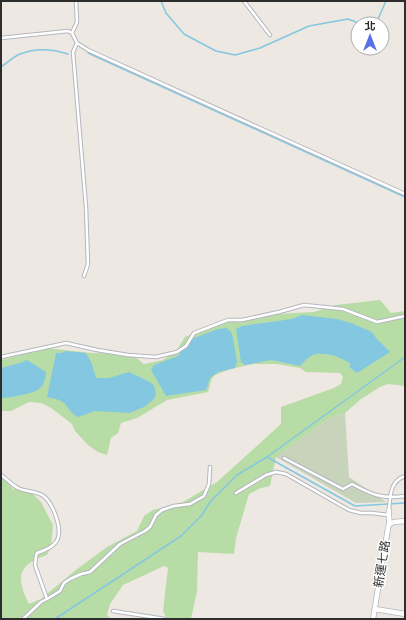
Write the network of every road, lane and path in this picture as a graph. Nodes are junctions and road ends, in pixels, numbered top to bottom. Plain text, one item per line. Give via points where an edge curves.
1 (76, 1) edge
2 (244, 1) edge
3 (72, 33) junction
4 (270, 35) dead end
5 (1, 38) edge
6 (77, 43) junction
7 (405, 194) edge
8 (84, 276) dead end
9 (405, 316) edge
10 (1, 357) edge
11 (284, 458) dead end
12 (210, 467) dead end
13 (1, 475) edge
14 (405, 476) edge
15 (236, 493) dead end
16 (405, 496) edge
17 (390, 497) junction
18 (389, 513) junction
19 (405, 521) edge
20 (390, 524) junction
21 (47, 599) junction
22 (375, 609) junction
23 (113, 611) dead end
24 (405, 614) edge
25 (23, 619) edge
26 (165, 619) edge
27 (373, 619) edge

1 - 3 lane via 76,22
2 - 4 lane
3 - 5 lane via 60,31
3 - 6 lane
6 - 7 lane
6 - 8 lane via 73,52 86,207 88,264
9 - 10 lane via 377,322 342,309 304,305 242,320 228,320 194,333 186,346 177,352 156,356 128,355 66,343
11 - 17 lane via 343,489 352,484 375,496
12 - 21 lane via 209,484 204,496 190,504 162,510 145,531 120,544 90,572 70,579 64,583 60,591
13 - 21 lane via 17,488 41,495 53,508 58,538 55,544 37,553 35,560
14 - 17 lane via 393,485
15 - 18 lane via 276,472 286,474 349,510 361,513
16 - 17 lane
17 - 18 lane
18 - 20 street, 新運七路
19 - 20 street
20 - 22 street, 新運七路
21 - 25 lane
22 - 24 street
22 - 27 street, 新運七路
23 - 26 lane

